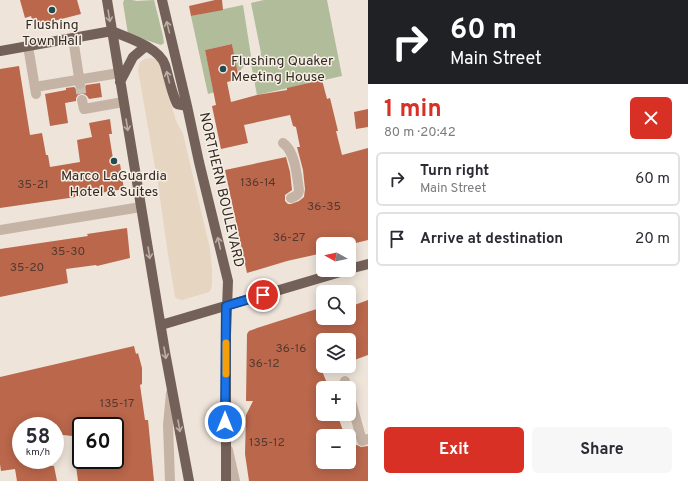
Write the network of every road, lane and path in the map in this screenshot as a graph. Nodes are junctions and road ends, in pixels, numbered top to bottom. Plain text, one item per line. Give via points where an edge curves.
1 (107, 0) edge
2 (162, 0) edge
3 (112, 31) junction
4 (73, 38) junction
5 (28, 46) junction
6 (146, 46) junction
7 (0, 51) edge
8 (119, 77) junction
9 (79, 82) junction
10 (82, 100) dead end
11 (124, 102) junction
12 (188, 106) junction
13 (283, 143) dead end
14 (291, 198) dead end
15 (141, 207) junction
16 (0, 230) edge
17 (368, 264) edge
18 (356, 268) edge
19 (324, 277) edge
20 (226, 306) junction
21 (160, 326) junction
22 (172, 388) junction
23 (356, 419) edge
24 (225, 437) junction
25 (368, 440) edge
26 (170, 481) edge
27 (188, 481) edge
28 (226, 481) edge
29 (235, 481) edge

1 -> 3 main road
12 -> 2 main road, NORTHERN BOULEVARD
3 - 4 main road
3 - 6 main road
3 - 8 main road
4 - 5 main road
4 - 9 street
5 - 7 main road
5 - 9 street via 35,91
6 - 8 main road via 133,57
12 -> 6 main road via 177,104 161,56
8 - 9 street
8 - 11 main road
10 - 11 street via 84,109
11 -> 15 main road
20 -> 12 main road, NORTHERN BOULEVARD via 228,281
13 - 14 street via 292,156 300,190 297,196
15 - 16 street
15 -> 21 main road
17 - 18 main road
19 - 20 main road
20 - 21 main road
20 - 24 main road, NORTHERN BOULEVARD
21 -> 22 main road
22 - 26 street via 168,425
22 -> 27 main road
23 - 25 street via 362,440
24 - 28 main road, NORTHERN BOULEVARD
24 - 29 street, NORTHERN BOULEVARD

